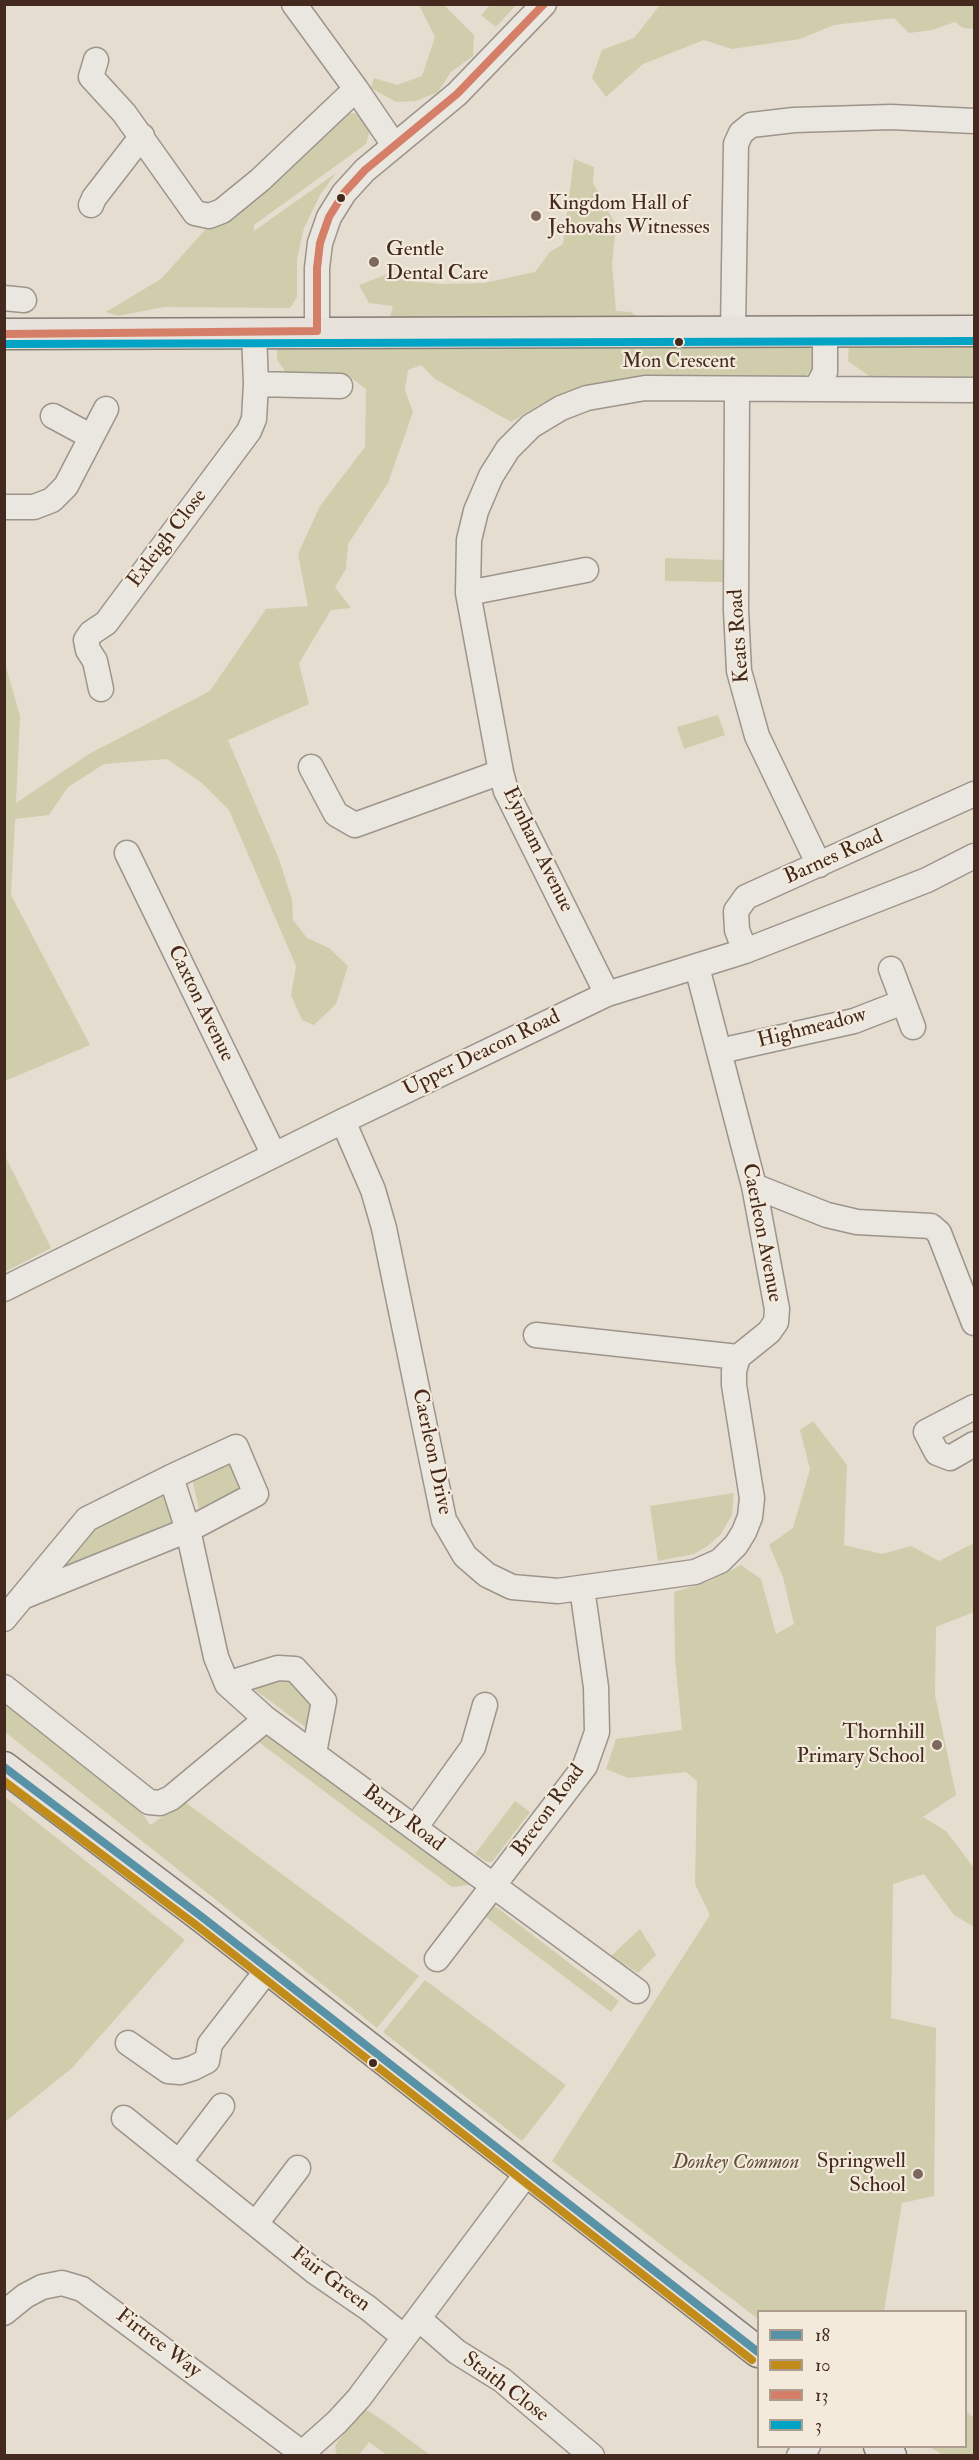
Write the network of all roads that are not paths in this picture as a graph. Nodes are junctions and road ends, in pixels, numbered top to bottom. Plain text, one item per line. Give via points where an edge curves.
1 (294, 4) edge
2 (544, 4) edge
3 (86, 70) dead end
4 (356, 89) junction
5 (975, 121) edge
6 (142, 136) junction
7 (394, 145) junction
8 (91, 205) dead end
9 (733, 330) junction
10 (825, 330) junction
11 (317, 331) junction
12 (975, 331) edge
13 (254, 332) junction
14 (4, 334) edge
15 (256, 384) junction
16 (340, 386) dead end
17 (816, 389) junction
18 (737, 390) junction
19 (975, 390) edge
20 (106, 409) dead end
21 (53, 416) dead end
22 (90, 436) junction
23 (4, 507) edge
24 (586, 570) dead end
25 (468, 593) junction
26 (101, 689) dead end
27 (311, 767) dead end
28 (501, 772) junction
29 (975, 794) edge
30 (127, 853) dead end
31 (975, 856) edge
32 (819, 865) junction
33 (745, 951) junction
34 (697, 967) junction
35 (891, 969) dead end
36 (606, 994) junction
37 (903, 1002) junction
38 (913, 1027) dead end
39 (720, 1052) junction
40 (343, 1121) junction
41 (274, 1155) junction
42 (754, 1186) junction
43 (4, 1290) edge
44 (975, 1323) edge
45 (536, 1335) dead end
46 (738, 1357) junction
47 (975, 1407) edge
48 (975, 1444) edge
49 (171, 1477) junction
50 (188, 1530) junction
51 (582, 1588) junction
52 (22, 1598) junction
53 (4, 1619) edge
54 (227, 1684) junction
55 (4, 1687) edge
56 (485, 1705) dead end
57 (266, 1719) junction
58 (314, 1753) junction
59 (4, 1767) edge
60 (415, 1828) junction
61 (493, 1886) junction
62 (437, 1959) dead end
63 (268, 1969) junction
64 (637, 1991) dead end
65 (128, 2043) dead end
66 (222, 2106) dead end
67 (124, 2118) dead end
68 (180, 2161) junction
69 (298, 2168) dead end
70 (527, 2173) junction
71 (257, 2222) junction
72 (4, 2313) edge
73 (412, 2328) junction
74 (757, 2350) edge
75 (308, 2452) edge
76 (592, 2456) edge

1 - 4 street
2 - 7 street via 457,94
3 - 6 street
4 - 6 street via 260,180 222,211 209,216 195,213
4 - 7 street
5 - 9 street via 891,117 751,124 736,144
6 - 8 street
7 - 11 street via 358,178 329,217 317,268
9 - 10 main road
9 - 11 main road
10 - 12 main road
10 - 17 street via 825,372
11 - 13 main road
13 - 14 main road
13 - 15 street, Exleigh Close
15 - 16 street
15 - 26 street, Exleigh Close via 254,419 249,430 106,623 86,640
17 - 18 street, Eynham Avenue
17 - 19 street, Eynham Avenue
18 - 25 street, Eynham Avenue via 645,388 587,398 531,426 508,449 476,511 469,540
18 - 32 street, Keats Road via 739,672 757,736
20 - 22 street
21 - 22 street
22 - 23 street via 66,486 52,500 34,507
24 - 25 street
25 - 28 street, Eynham Avenue
27 - 28 street via 336,814 355,825
28 - 36 street, Eynham Avenue via 506,791
29 - 32 street, Barnes Road
30 - 41 street, Caxton Avenue
31 - 33 street, Upper Deacon Road via 927,880
32 - 33 street, Barnes Road via 746,897 736,911 737,930
33 - 34 street, Upper Deacon Road
34 - 36 street, Upper Deacon Road
34 - 39 street, Caerleon Avenue
35 - 37 street
36 - 40 street, Upper Deacon Road
37 - 38 street
37 - 39 street, Highmeadow via 854,1021
39 - 42 street, Caerleon Avenue
40 - 41 street, Upper Deacon Road
40 - 51 street, Caerleon Drive via 373,1190 384,1228 444,1520 465,1556 487,1575 512,1587 533,1591
41 - 43 street, Upper Deacon Road
42 - 44 street via 818,1212 857,1222 932,1226 939,1233
42 - 46 street, Caerleon Avenue via 777,1309 776,1322
45 - 46 street
46 - 51 street, Caerleon Drive via 734,1385 752,1498 750,1517 736,1545 720,1560 695,1572
47 - 48 street via 926,1432 937,1453 950,1458
49 - 50 street, Barry Road
49 - 50 street via 236,1447 256,1494
49 - 52 street via 87,1519
50 - 52 street
50 - 54 street, Barry Road via 216,1657
51 - 61 street, Brecon Road via 596,1687 597,1732 585,1766
52 - 53 street
54 - 57 street, Barry Road
54 - 58 street via 278,1668 295,1669 324,1701
55 - 57 street via 149,1802 171,1798
56 - 60 street via 473,1747
57 - 58 street, Barry Road
58 - 60 street, Barry Road
59 - 63 main road
60 - 61 street, Barry Road
61 - 62 street
61 - 64 street, Barry Road
63 - 65 street via 210,2044 207,2061 180,2072 168,2071
63 - 70 main road
66 - 68 street
67 - 68 street, Fair Green
68 - 71 street, Fair Green
69 - 71 street
70 - 73 street
70 - 74 main road
71 - 73 street, Fair Green via 315,2271
72 - 75 street, Firtree Way via 42,2287 62,2283 82,2289
73 - 75 street via 349,2410
73 - 76 street, Staith Close via 508,2385

